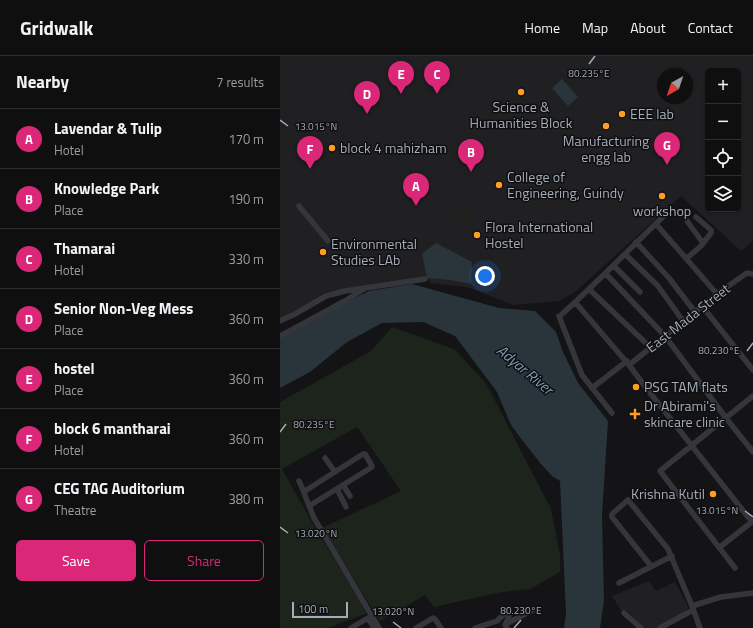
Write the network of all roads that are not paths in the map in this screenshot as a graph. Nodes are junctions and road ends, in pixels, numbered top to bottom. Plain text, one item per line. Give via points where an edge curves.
1 (299, 206) dead end
2 (666, 214) dead end
3 (696, 217) dead end
4 (687, 221) dead end
5 (656, 224) junction
6 (328, 241) dead end
7 (636, 242) junction
8 (704, 243) junction
9 (625, 254) junction
10 (687, 258) junction
11 (614, 266) junction
12 (606, 274) junction
13 (750, 274) edge
14 (425, 279) dead end
15 (367, 287) junction
16 (589, 289) junction
17 (640, 292) dead end
18 (717, 294) junction
19 (575, 302) junction
20 (702, 306) junction
21 (695, 312) junction
22 (280, 321) edge
23 (683, 321) junction
24 (280, 336) edge
25 (665, 336) junction
26 (651, 348) junction
27 (628, 363) junction
28 (753, 370) edge
29 (592, 388) junction
30 (753, 396) edge
31 (612, 413) dead end
32 (726, 418) junction
33 (692, 445) junction
34 (753, 452) edge
35 (325, 458) dead end
36 (335, 472) junction
37 (298, 482) dead end
38 (343, 485) junction
39 (337, 489) junction
40 (304, 492) junction
41 (350, 496) dead end
42 (309, 506) junction
43 (346, 507) dead end
44 (753, 521) edge
45 (720, 547) junction
46 (672, 556) junction
47 (651, 566) junction
48 (735, 568) dead end
49 (619, 582) dead end
50 (753, 593) edge
51 (535, 608) dead end
52 (693, 608) junction
53 (624, 613) dead end
54 (506, 626) edge
55 (353, 627) edge
56 (374, 628) edge
57 (379, 628) edge
58 (416, 628) edge
59 (441, 628) edge
60 (475, 628) edge
61 (499, 628) edge
62 (641, 628) edge
63 (660, 628) edge
64 (700, 628) edge

1 - 6 street
2 - 5 street
3 - 8 street via 712,232
4 - 8 street
5 - 7 street
5 - 10 street
7 - 9 street
7 - 21 street via 669,278
8 - 10 street
9 - 11 street
9 - 23 street via 658,286
10 - 18 street
11 - 12 street
11 - 17 street
12 - 16 street
12 - 25 street
13 - 18 street, East Mada Street
14 - 15 street
15 - 22 street via 326,296
15 - 24 street
16 - 19 street
16 - 26 street
18 - 20 street, East Mada Street
19 - 27 street
19 - 29 street via 561,315 582,375
20 - 21 street, East Mada Street
20 - 28 street
21 - 23 street, East Mada Street
23 - 25 street, East Mada Street
25 - 26 street, East Mada Street
25 - 32 street
26 - 27 street, East Mada Street
27 - 29 street, East Mada Street
27 - 33 street
29 - 31 street
30 - 32 street
32 - 33 street
32 - 34 street
33 - 44 street
33 - 45 street via 660,471
35 - 36 street
36 - 38 street via 364,454 372,466
36 - 40 street
37 - 40 street
38 - 39 street
38 - 41 street
39 - 42 street
39 - 43 street
40 - 42 street
42 - 57 street via 319,528
44 - 45 street
45 - 48 street
46 - 47 street
46 - 47 street via 628,500 612,514 612,517
46 - 52 street
47 - 49 street
50 - 52 street via 721,597
51 - 54 street
52 - 63 street
52 - 64 street
53 - 62 street
54 - 60 street via 508,614 497,621
54 - 61 street
55 - 56 street via 368,618
58 - 59 street via 433,618

